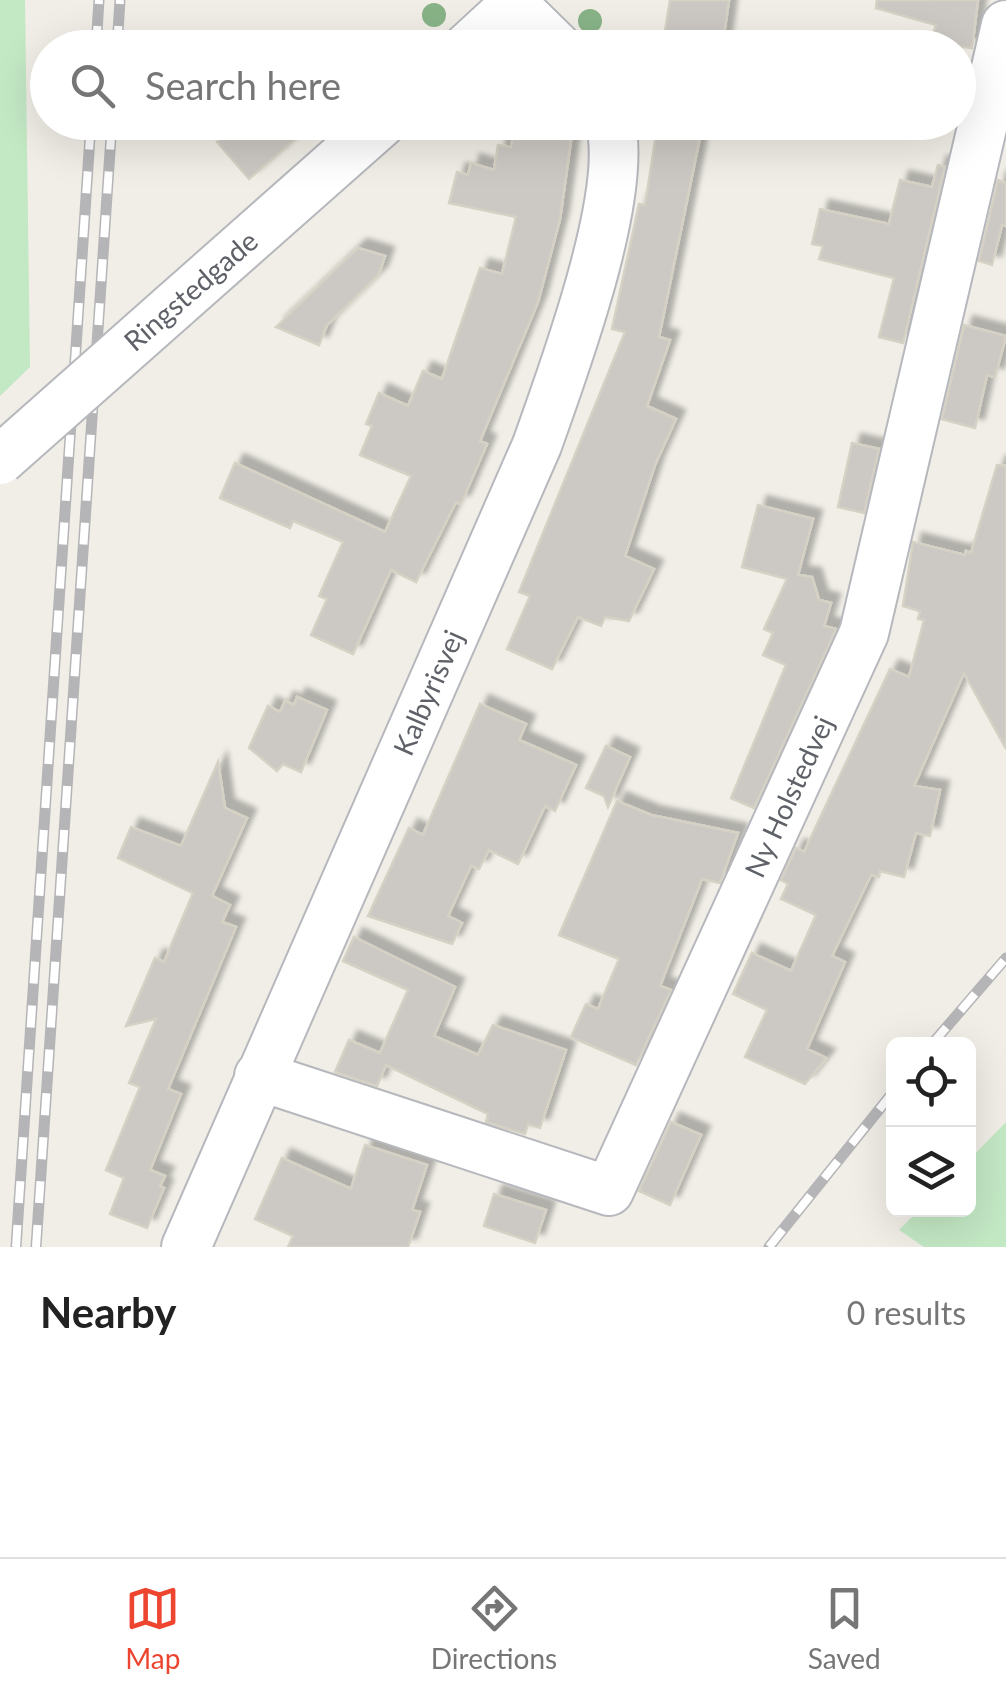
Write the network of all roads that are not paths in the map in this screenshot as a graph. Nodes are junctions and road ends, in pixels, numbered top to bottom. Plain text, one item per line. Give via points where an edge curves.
1 (515, 1) edge
2 (1006, 25) edge
3 (485, 30) edge
4 (542, 30) edge
5 (362, 140) edge
6 (614, 140) edge
7 (0, 460) edge
8 (259, 1076) junction
9 (186, 1247) edge

1 - 3 street
1 - 4 street
2 - 8 street, Ny Holstedvej via 864,633 609,1190
5 - 7 street, Ringstedgade, bridge
6 - 8 street, Kalbyrisvej via 581,322 537,445
8 - 9 street, Kalbyrisvej

